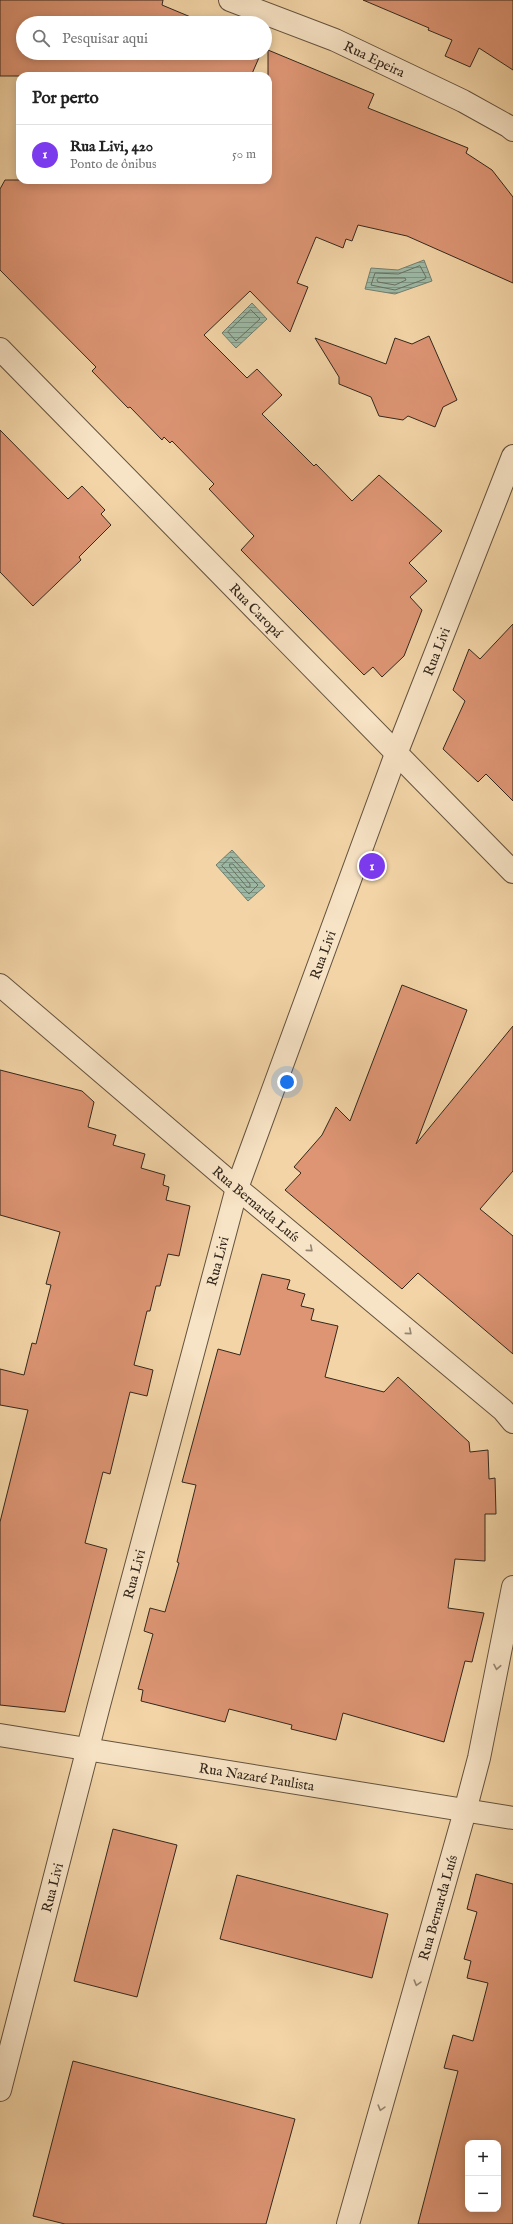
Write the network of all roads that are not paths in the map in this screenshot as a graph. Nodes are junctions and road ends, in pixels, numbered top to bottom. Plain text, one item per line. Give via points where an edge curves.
1 (230, 0) edge
2 (513, 130) edge
3 (0, 349) edge
4 (513, 456) edge
5 (396, 754) junction
6 (513, 872) edge
7 (0, 985) edge
8 (236, 1188) junction
9 (513, 1422) edge
10 (513, 1588) edge
11 (0, 1735) edge
12 (87, 1750) junction
13 (465, 1811) junction
14 (513, 1818) edge
15 (0, 2090) edge
16 (348, 2224) edge

1 - 2 street, Rua Epeira via 335,40 463,101
3 - 5 street, Rua Caropá
4 - 5 street, Rua Livi
5 - 6 street, Rua Caropá
5 - 8 street, Rua Livi
7 - 8 street, Rua Bernarda Luís
8 -> 9 street, Rua Bernarda Luís via 497,1405
8 - 12 street, Rua Livi
10 -> 13 street, Rua Bernarda Luís via 479,1758
11 - 12 street, Rua Nazaré Paulista
12 - 13 street, Rua Nazaré Paulista
12 - 15 street, Rua Livi
13 - 14 street, Rua Nazaré Paulista
13 -> 16 street, Rua Bernarda Luís

